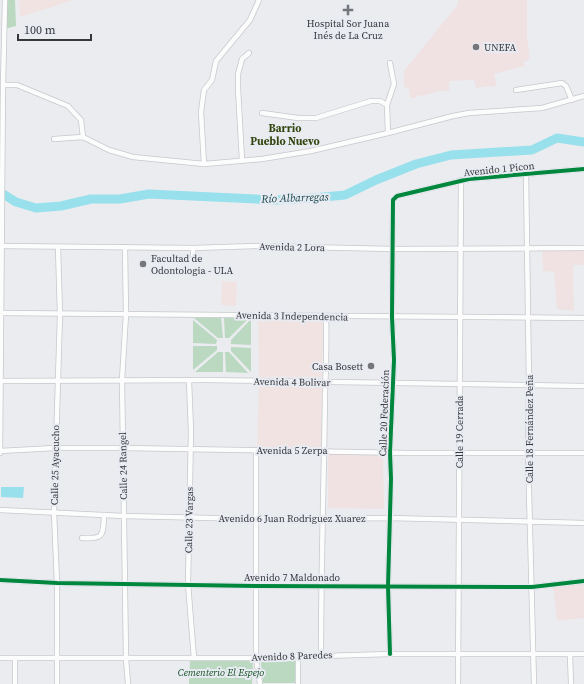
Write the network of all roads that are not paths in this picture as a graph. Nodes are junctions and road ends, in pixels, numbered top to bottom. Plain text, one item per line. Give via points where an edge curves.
1 (5, 0) edge
2 (259, 0) edge
3 (249, 53) dead end
4 (390, 63) dead end
5 (3, 85) junction
6 (516, 90) dead end
7 (584, 96) edge
8 (572, 100) junction
9 (387, 105) junction
10 (262, 113) dead end
11 (388, 133) junction
12 (83, 137) junction
13 (54, 138) dead end
14 (242, 160) junction
15 (204, 164) junction
16 (584, 170) edge
17 (526, 174) junction
18 (460, 180) junction
19 (394, 198) joint
20 (1, 246) edge
21 (58, 247) junction
22 (125, 247) junction
23 (193, 248) junction
24 (393, 248) junction
25 (461, 248) junction
26 (528, 248) junction
27 (584, 248) edge
28 (193, 259) dead end
29 (1, 313) edge
30 (60, 314) junction
31 (126, 314) junction
32 (326, 316) junction
33 (459, 316) junction
34 (392, 317) junction
35 (529, 318) junction
36 (584, 318) edge
37 (58, 380) junction
38 (122, 380) junction
39 (0, 381) edge
40 (189, 381) junction
41 (325, 382) junction
42 (393, 383) junction
43 (459, 385) junction
44 (529, 385) junction
45 (584, 386) edge
46 (0, 447) edge
47 (55, 448) junction
48 (123, 448) junction
49 (190, 448) junction
50 (256, 450) junction
51 (325, 450) junction
52 (0, 452) edge
53 (390, 452) junction
54 (460, 453) junction
55 (528, 453) junction
56 (584, 453) edge
57 (0, 510) edge
58 (54, 512) junction
59 (104, 515) junction
60 (124, 516) junction
61 (190, 517) junction
62 (324, 518) junction
63 (389, 518) junction
64 (256, 519) junction
65 (458, 521) junction
66 (530, 521) junction
67 (584, 523) edge
68 (82, 538) dead end
69 (0, 580) edge
70 (584, 581) edge
71 (57, 583) junction
72 (124, 583) junction
73 (188, 584) junction
74 (321, 585) junction
75 (256, 586) junction
76 (388, 586) junction
77 (458, 586) junction
78 (532, 587) junction
79 (390, 654) junction
80 (458, 654) junction
81 (534, 654) junction
82 (584, 654) edge
83 (321, 655) junction
84 (570, 655) junction
85 (298, 656) junction
86 (0, 658) edge
87 (15, 658) junction
88 (58, 658) junction
89 (126, 658) junction
90 (194, 658) junction
91 (256, 658) junction
92 (15, 684) edge
93 (57, 684) edge
94 (128, 684) edge
95 (260, 684) edge
96 (298, 684) edge
97 (458, 684) edge
98 (534, 684) edge
99 (571, 684) edge

1 - 5 street
2 - 15 street via 250,20 216,61 212,80 204,90 201,112
3 - 14 street via 242,60 238,74
4 - 9 street via 394,84
5 - 12 street via 17,84 68,106 81,120
5 - 20 street
6 - 8 street via 558,82 566,86
7 - 8 street
8 - 11 street via 542,108 469,113
9 - 10 street via 380,101 371,101 316,118
9 - 11 street
11 - 14 street via 312,151
12 - 13 street
12 - 15 street via 109,150 133,157
14 - 15 street
16 - 17 street, Avenido 1 Picon
17 - 18 street, Avenido 1 Picon
17 - 26 street, Calle 18 Fernández Peña
18 - 19 street, Avenido 1 Picon
18 - 25 street, Calle 19 Cerrada
19 - 24 street, Calle 20 Federación
20 - 21 street, Avenida 2 Lora
20 - 29 street
21 - 22 street, Avenida 2 Lora
21 - 30 street, Calle 25 Ayacucho
22 - 23 street, Avenida 2 Lora
22 - 31 street, Calle 24 Rangel
23 - 24 street, Avenida 2 Lora
23 - 28 street
24 - 25 street, Avenida 2 Lora
24 - 34 street, Calle 20 Federación
25 - 26 street, Avenida 2 Lora
25 - 33 street, Calle 19 Cerrada
26 - 27 street, Avenida 2 Lora
26 - 35 street, Calle 18 Fernández Peña
29 - 30 street, Avenida 3 Independencia
29 - 39 street
30 - 31 street, Avenida 3 Independencia
30 - 37 street, Calle 25 Ayacucho
31 - 32 street, Avenida 3 Independencia
31 - 38 street, Calle 24 Rangel
32 - 34 street, Avenida 3 Independencia
32 - 41 street
33 - 34 street, Avenida 3 Independencia
33 - 35 street, Avenida 3 Independencia
33 - 43 street, Calle 19 Cerrada
34 - 42 street, Calle 20 Federación
35 - 36 street, Avenida 3 Independencia
35 - 44 street, Calle 18 Fernández Peña
37 - 38 street, Avenida 4 Bolivar
37 - 39 street, Avenida 4 Bolivar
37 - 47 street, Calle 25 Ayacucho
38 - 40 street, Avenida 4 Bolivar
38 - 48 street, Calle 24 Rangel
39 - 46 street
40 - 41 street, Avenida 4 Bolivar
40 - 49 street, Calle 23 Vargas
41 - 42 street, Avenida 4 Bolivar
41 - 51 street
42 - 43 street, Avenida 4 Bolivar
42 - 53 street, Calle 20 Federación
43 - 44 street, Avenida 4 Bolivar
43 - 54 street, Calle 19 Cerrada
44 - 45 street, Avenida 4 Bolivar
44 - 55 street, Calle 18 Fernández Peña
46 - 52 street
47 - 48 street, Avenida 5 Zerpa
47 - 52 street, Avenida 5 Zerpa
47 - 58 street, Calle 25 Ayacucho
48 - 49 street, Avenida 5 Zerpa
48 - 60 street, Calle 24 Rangel
49 - 50 street, Avenida 5 Zerpa
49 - 61 street, Calle 23 Vargas
50 - 51 street, Avenida 5 Zerpa
50 - 64 street
51 - 53 street, Avenida 5 Zerpa
51 - 62 street
53 - 54 street, Avenida 5 Zerpa
53 - 63 street, Calle 20 Federación
54 - 55 street, Avenida 5 Zerpa
54 - 65 street, Calle 19 Cerrada
55 - 56 street, Avenida 5 Zerpa
55 - 66 street, Calle 18 Fernández Peña
57 - 58 street, Avenido 6 Juan Rodriguez Xuarez
58 - 59 street, Avenido 6 Juan Rodriguez Xuarez
58 - 71 street, Calle 25 Ayacucho
59 - 60 street, Avenido 6 Juan Rodriguez Xuarez
59 - 68 street via 102,533 99,537
60 - 61 street, Avenido 6 Juan Rodriguez Xuarez
60 - 72 street, Calle 24 Rangel
61 - 64 street, Avenido 6 Juan Rodriguez Xuarez
61 - 73 street, Calle 23 Vargas
62 - 63 street, Avenido 6 Juan Rodriguez Xuarez
62 - 64 street, Avenido 6 Juan Rodriguez Xuarez
62 - 74 street
63 - 65 street, Avenido 6 Juan Rodriguez Xuarez
63 - 76 street, Calle 20 Federación
64 - 75 street
65 - 66 street, Avenido 6 Juan Rodriguez Xuarez
65 - 77 street, Calle 19 Cerrada
66 - 67 street, Avenido 6 Juan Rodriguez Xuarez
66 - 78 street, Calle 18 Fernández Peña
69 - 71 street, Avenido 7 Maldonado
70 - 78 street, Avenido 7 Maldonado
71 - 72 street, Avenido 7 Maldonado
71 - 88 street, Calle 25 Ayacucho
72 - 73 street, Avenido 7 Maldonado
72 - 89 street, Calle 24 Rangel
73 - 75 street, Avenido 7 Maldonado
73 - 90 street, Calle 23 Vargas
74 - 75 street, Avenido 7 Maldonado
74 - 76 street, Avenido 7 Maldonado
74 - 83 street
75 - 91 street
76 - 77 street, Avenido 7 Maldonado
76 - 79 street, Calle 20 Federación
77 - 78 street, Avenido 7 Maldonado
77 - 80 street, Calle 19 Cerrada
78 - 81 street, Calle 18 Fernández Peña
79 - 80 street, Avenido 8 Paredes
79 - 83 street, Avenido 8 Paredes
80 - 81 street, Avenido 8 Paredes
80 - 97 street, Calle 19 Cerrada
81 - 84 street, Avenido 8 Paredes
81 - 98 street, Calle 18 Fernández Peña
82 - 84 street, Avenido 8 Paredes
83 - 85 street, Avenido 8 Paredes
84 - 99 street
85 - 91 street, Avenido 8 Paredes
85 - 96 street
86 - 87 street, Avenido 8 Paredes
87 - 88 street, Avenido 8 Paredes
87 - 92 street
88 - 89 street, Avenido 8 Paredes
88 - 93 street, Calle 25 Ayacucho
89 - 90 street, Avenido 8 Paredes
89 - 94 street, Calle 24 Rangel
90 - 91 street, Avenido 8 Paredes
91 - 95 street

